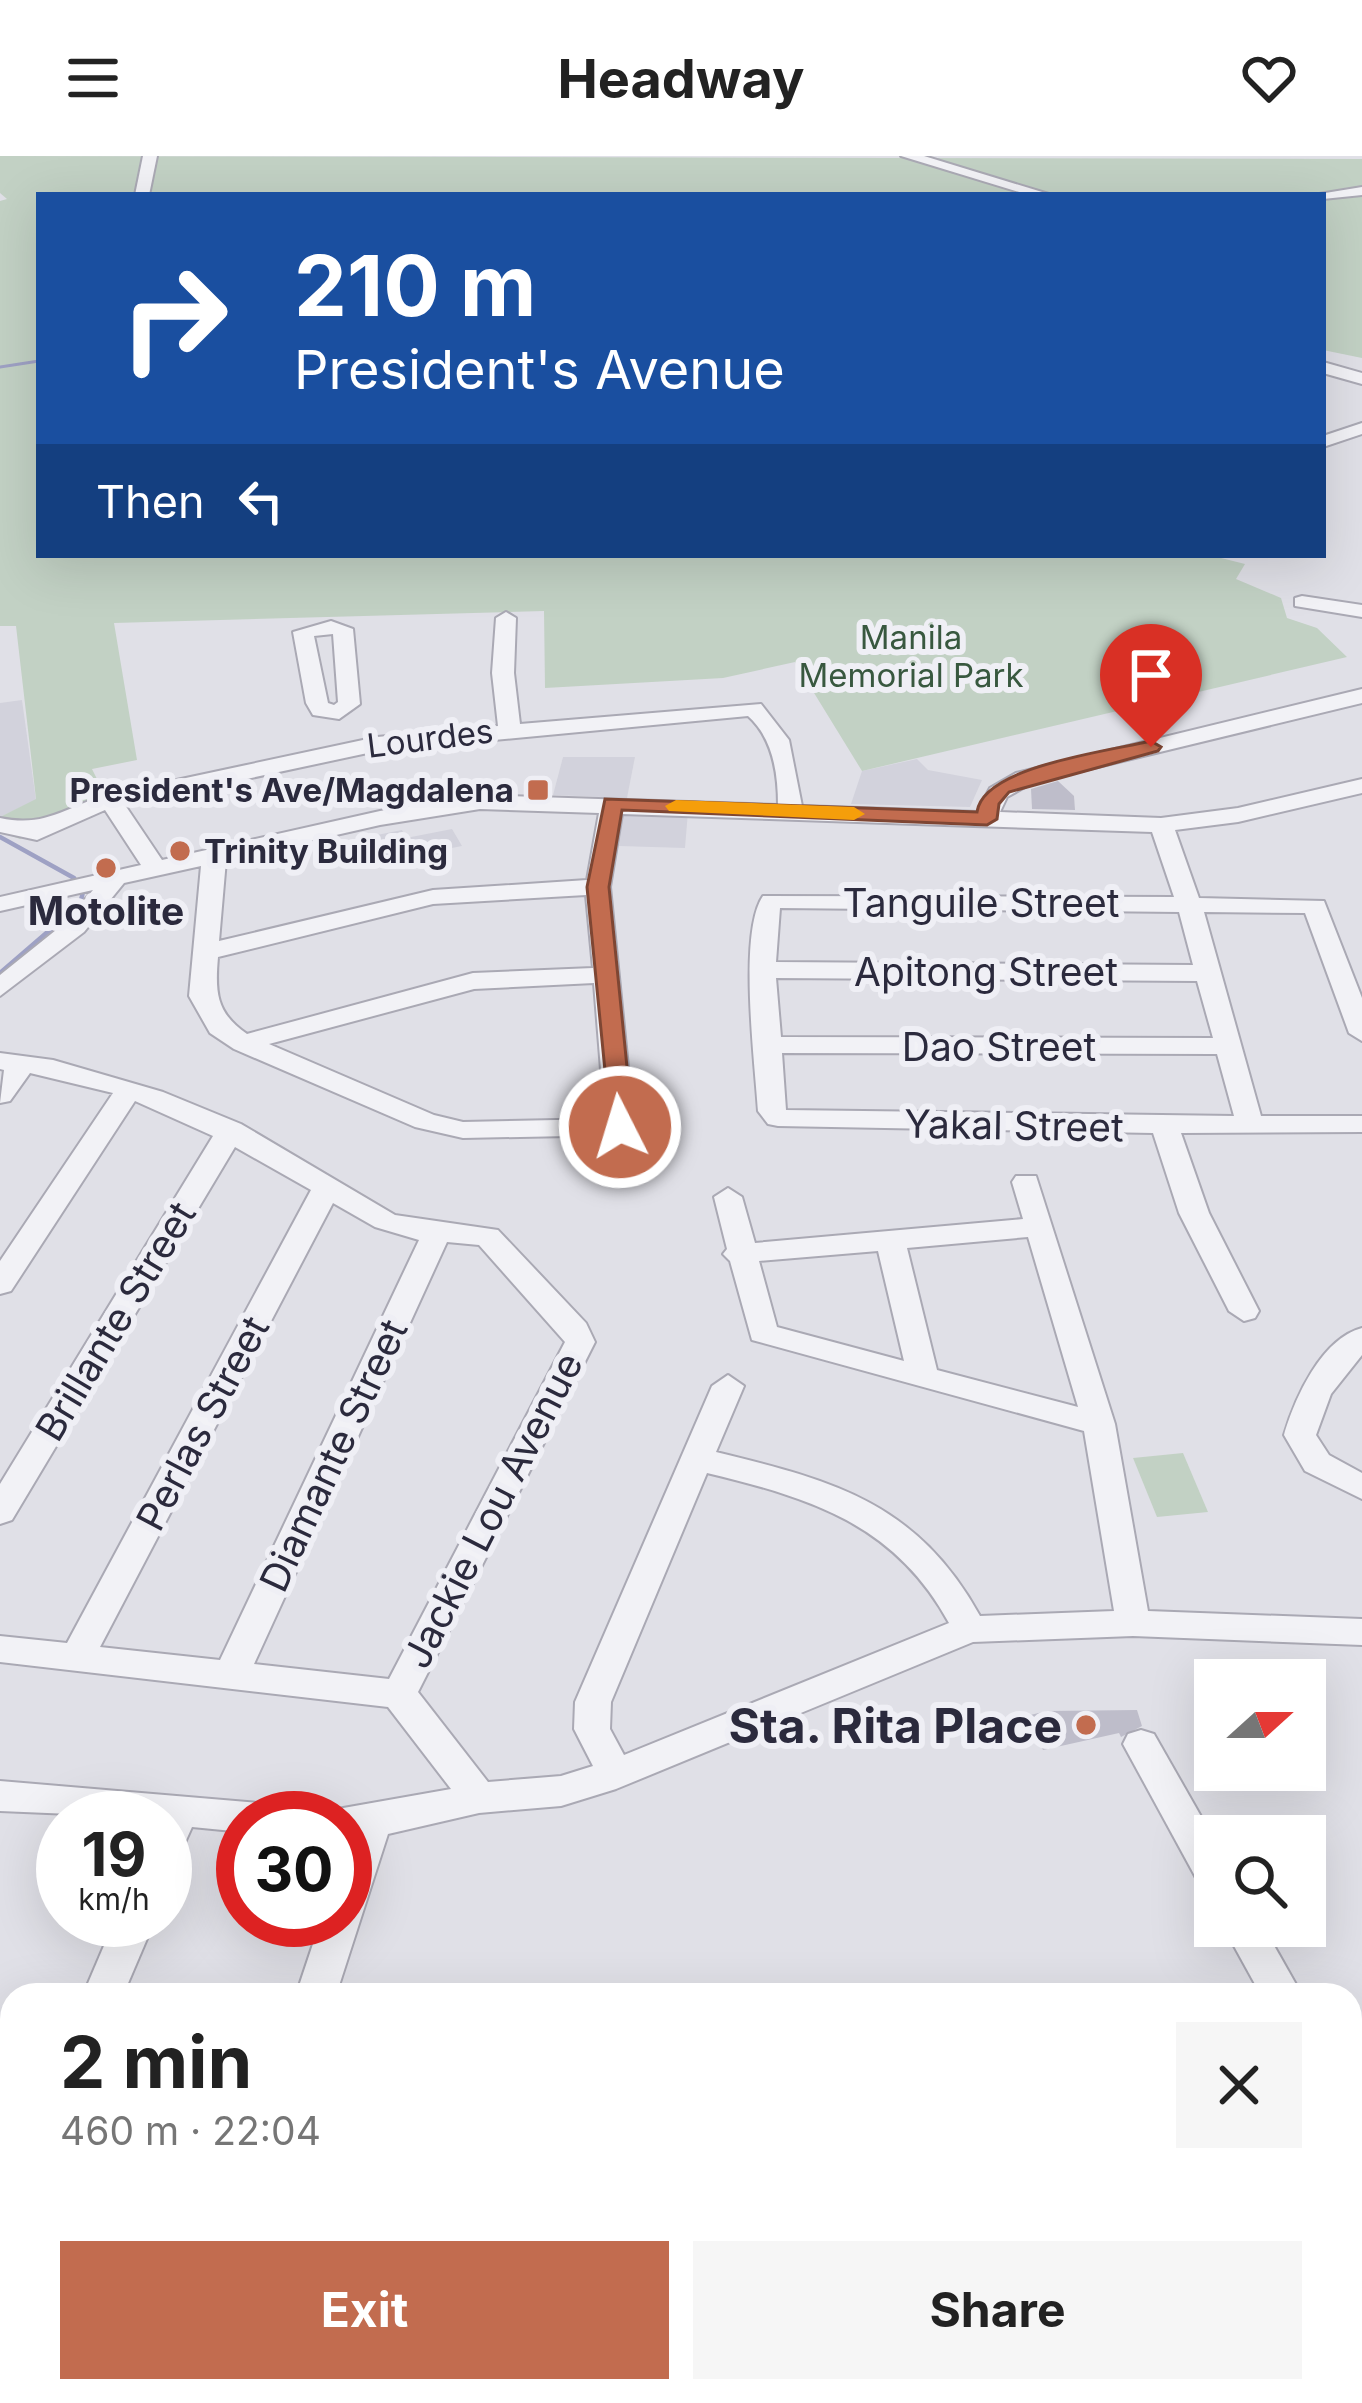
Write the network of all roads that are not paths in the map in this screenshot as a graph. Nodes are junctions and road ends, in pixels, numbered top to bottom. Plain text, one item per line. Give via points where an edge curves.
1 (150, 156) edge
2 (882, 156) edge
3 (908, 156) edge
4 (143, 192) edge
5 (1013, 192) edge
6 (1014, 192) edge
7 (1356, 194) edge
8 (1326, 197) edge
9 (1326, 368) edge
10 (1362, 379) edge
11 (1326, 423) edge
12 (1356, 431) edge
13 (1326, 441) edge
14 (1302, 602) dead end
15 (1362, 611) edge
16 (506, 618) dead end
17 (1362, 696) edge
18 (339, 712) dead end
19 (509, 728) junction
20 (353, 748) junction
21 (1362, 786) edge
22 (112, 801) junction
23 (612, 803) junction
24 (790, 811) junction
25 (987, 819) junction
26 (0, 825) edge
27 (1161, 825) junction
28 (214, 859) junction
29 (157, 872) junction
30 (102, 884) junction
31 (598, 887) junction
32 (0, 904) edge
33 (1189, 904) junction
34 (207, 952) junction
35 (763, 970) junction
36 (1210, 973) junction
37 (605, 975) junction
38 (0, 988) edge
39 (1362, 1033) edge
40 (243, 1043) junction
41 (769, 1045) junction
42 (1230, 1046) junction
43 (12, 1062) edge
44 (127, 1091) junction
45 (0, 1095) edge
46 (1362, 1124) edge
47 (1022, 1125) junction
48 (1250, 1125) junction
49 (1165, 1126) junction
50 (231, 1130) junction
51 (327, 1188) junction
52 (728, 1197) dead end
53 (1039, 1227) junction
54 (436, 1233) junction
55 (890, 1241) junction
56 (738, 1254) junction
57 (0, 1284) edge
58 (1244, 1311) dead end
59 (1362, 1338) edge
60 (924, 1380) junction
61 (728, 1386) dead end
62 (1099, 1424) junction
63 (696, 1459) junction
64 (1362, 1487) edge
65 (0, 1512) edge
66 (1133, 1623) junction
67 (970, 1629) junction
68 (1362, 1632) edge
69 (0, 1649) edge
70 (76, 1658) junction
71 (230, 1677) junction
72 (399, 1694) junction
73 (1141, 1744) dead end
74 (616, 1774) junction
75 (0, 1796) edge
76 (479, 1798) junction
77 (36, 1803) edge
78 (372, 1819) edge
79 (1194, 1839) edge
80 (124, 1947) edge
81 (331, 1947) edge
82 (1255, 1947) edge
83 (109, 1983) edge
84 (320, 1983) edge
85 (1275, 1983) edge

1 - 4 street
2 - 5 street
3 - 6 street
7 - 8 street
9 - 10 street
11 - 12 street
12 - 13 street
14 - 15 street
16 - 19 street
17 - 25 street via 1024,778 989,802
18 - 20 street
19 - 20 street, Lourdes
19 - 24 street, Lourdes via 752,709 768,718 791,784
20 - 22 street, Lourdes
21 - 27 street
22 - 26 street, Lourdes via 37,832
22 - 29 street
23 - 24 street
23 - 28 street via 433,808
23 - 31 street
24 - 25 street
25 - 27 street
27 - 33 street
28 - 29 street
28 - 34 street
29 - 30 street
30 - 32 street
30 - 38 street via 75,927
31 - 34 street via 433,897
31 - 37 street
33 - 35 street, Tanguile Street via 772,901
33 - 36 street
33 - 39 street, Tanguile Street via 1315,906
34 - 40 street via 206,1008
35 - 36 street, Apitong Street
35 - 41 street
36 - 42 street
37 - 40 street via 472,981
37 - 40 street via 620,1127 464,1130
41 - 42 street, Dao Street
41 - 47 street, Yakal Street via 778,1118
42 - 48 street
43 - 44 street, Jackie Lou Avenue
43 - 45 street
44 - 50 street, Jackie Lou Avenue
44 - 57 street
46 - 48 street, Yakal Street
47 - 49 street, Yakal Street
47 - 53 street via 1025,1181
48 - 49 street, Yakal Street
49 - 58 street via 1194,1214
50 - 51 street, Jackie Lou Avenue
50 - 65 street, Brillante Street
51 - 54 street, Jackie Lou Avenue via 385,1221
51 - 70 street, Perlas Street
52 - 56 street
53 - 55 street
53 - 62 street
54 - 71 street, Diamante Street
54 - 72 street, Jackie Lou Avenue via 488,1237 580,1342
55 - 56 street
55 - 60 street
56 - 60 street via 763,1333
59 - 64 street via 1311,1400 1300,1435 1332,1474
60 - 62 street
61 - 63 street
62 - 66 street
63 - 67 street via 850,1503 933,1568
63 - 74 street via 593,1702 592,1729
66 - 67 street
66 - 68 street
67 - 74 street
69 - 70 street, Jackie Lou Avenue
70 - 71 street, Jackie Lou Avenue
71 - 72 street, Jackie Lou Avenue
72 - 76 street, Jackie Lou Avenue
73 - 79 street
74 - 76 street via 512,1799
75 - 77 street
76 - 78 street
80 - 83 street
81 - 84 street
82 - 85 street

